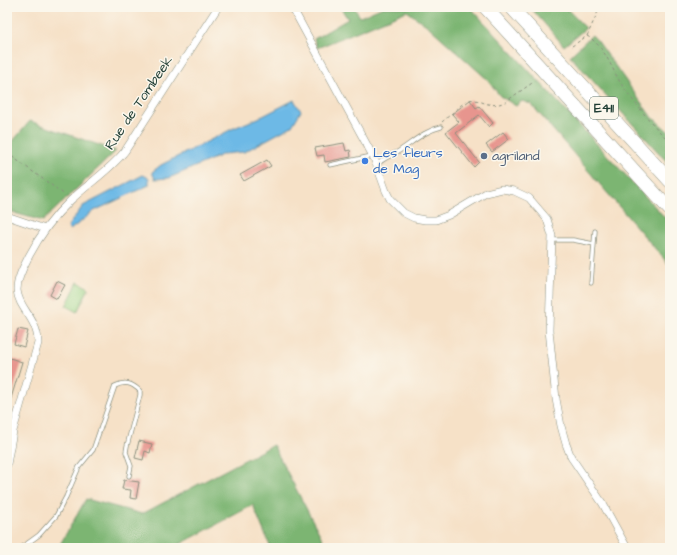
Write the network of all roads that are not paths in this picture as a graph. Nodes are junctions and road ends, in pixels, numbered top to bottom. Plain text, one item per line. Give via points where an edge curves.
1 (218, 7) edge
2 (292, 7) edge
3 (485, 7) edge
4 (511, 7) edge
5 (441, 127) dead end
6 (373, 156) junction
7 (330, 165) dead end
8 (377, 165) junction
9 (670, 181) edge
10 (670, 210) edge
11 (7, 216) edge
12 (45, 229) junction
13 (595, 231) dead end
14 (552, 240) junction
15 (594, 244) junction
16 (591, 283) dead end
17 (7, 464) edge
18 (129, 476) dead end
19 (20, 548) edge
20 (626, 548) edge

1 - 12 street, Rue de Tombeek via 125,151 111,167 71,200
2 - 6 street
3 - 10 highway, E411
4 - 9 highway, E411
5 - 8 lane via 421,135 382,159
6 - 7 lane
6 - 8 street
8 - 14 street via 390,199 404,213 414,218 436,220 486,192 502,189 529,198 547,218
11 - 12 street
12 - 17 street, Rue de Tombeek via 19,279 17,291 34,325 38,343 13,432
13 - 15 lane
14 - 15 lane
14 - 20 street via 549,330 561,426 571,457 603,504
15 - 16 lane
18 - 19 lane via 130,466 126,452 140,391 128,383 122,383 115,386 93,450 79,467 56,516 39,535

